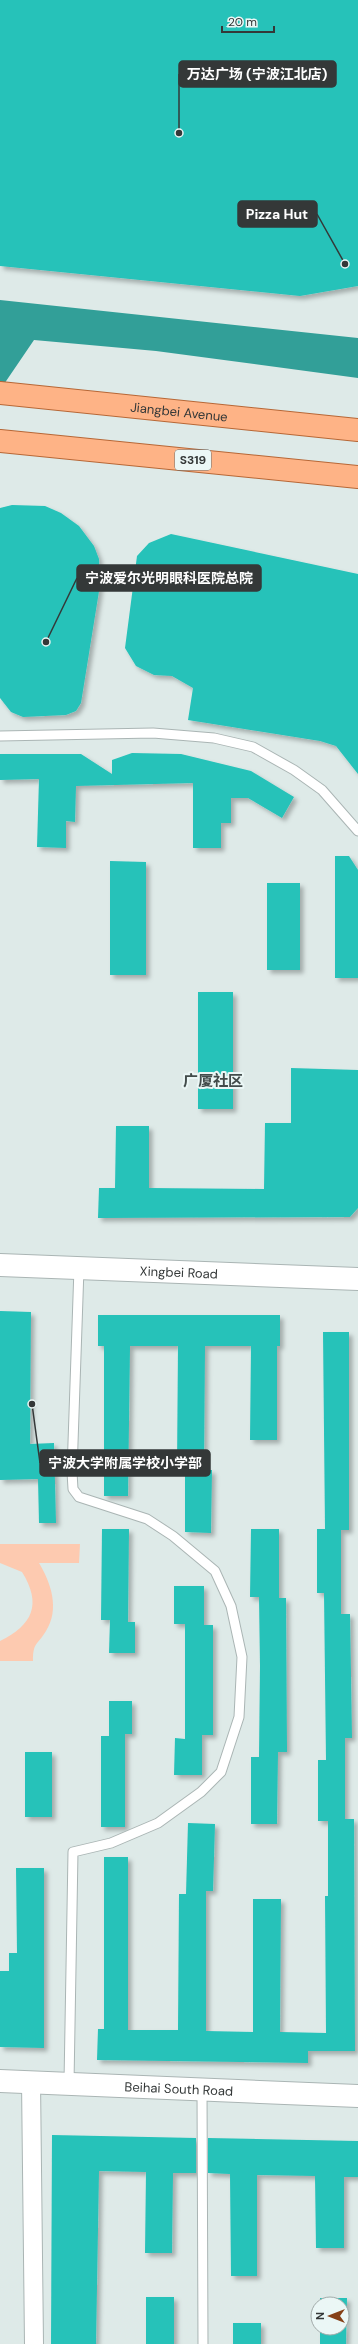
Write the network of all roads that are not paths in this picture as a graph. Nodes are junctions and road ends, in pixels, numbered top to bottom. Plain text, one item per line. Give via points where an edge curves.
1 (0, 393) edge
2 (358, 430) edge
3 (0, 441) edge
4 (358, 477) edge
5 (0, 736) edge
6 (358, 831) edge
7 (0, 1265) edge
8 (79, 1268) junction
9 (358, 1278) edge
10 (0, 2081) edge
11 (31, 2081) junction
12 (69, 2083) junction
13 (202, 2088) junction
14 (358, 2096) edge
15 (34, 2344) edge
16 (203, 2344) edge

1 - 2 main road, Jiangbei Avenue
3 - 4 main road, S319
5 - 6 lane via 153,733 214,738 253,747 294,770 322,790
7 - 8 street, Xingbei Road
8 - 9 street, Xingbei Road
8 - 12 lane via 73,1488 79,1497 146,1519 173,1536 214,1571 231,1606 242,1657 239,1717 221,1772 201,1792 158,1823 111,1843 73,1852
10 - 11 street, Beihai South Road
11 - 12 street, Beihai South Road
11 - 15 street
12 - 13 street, Beihai South Road
13 - 14 street, Beihai South Road
13 - 16 lane

